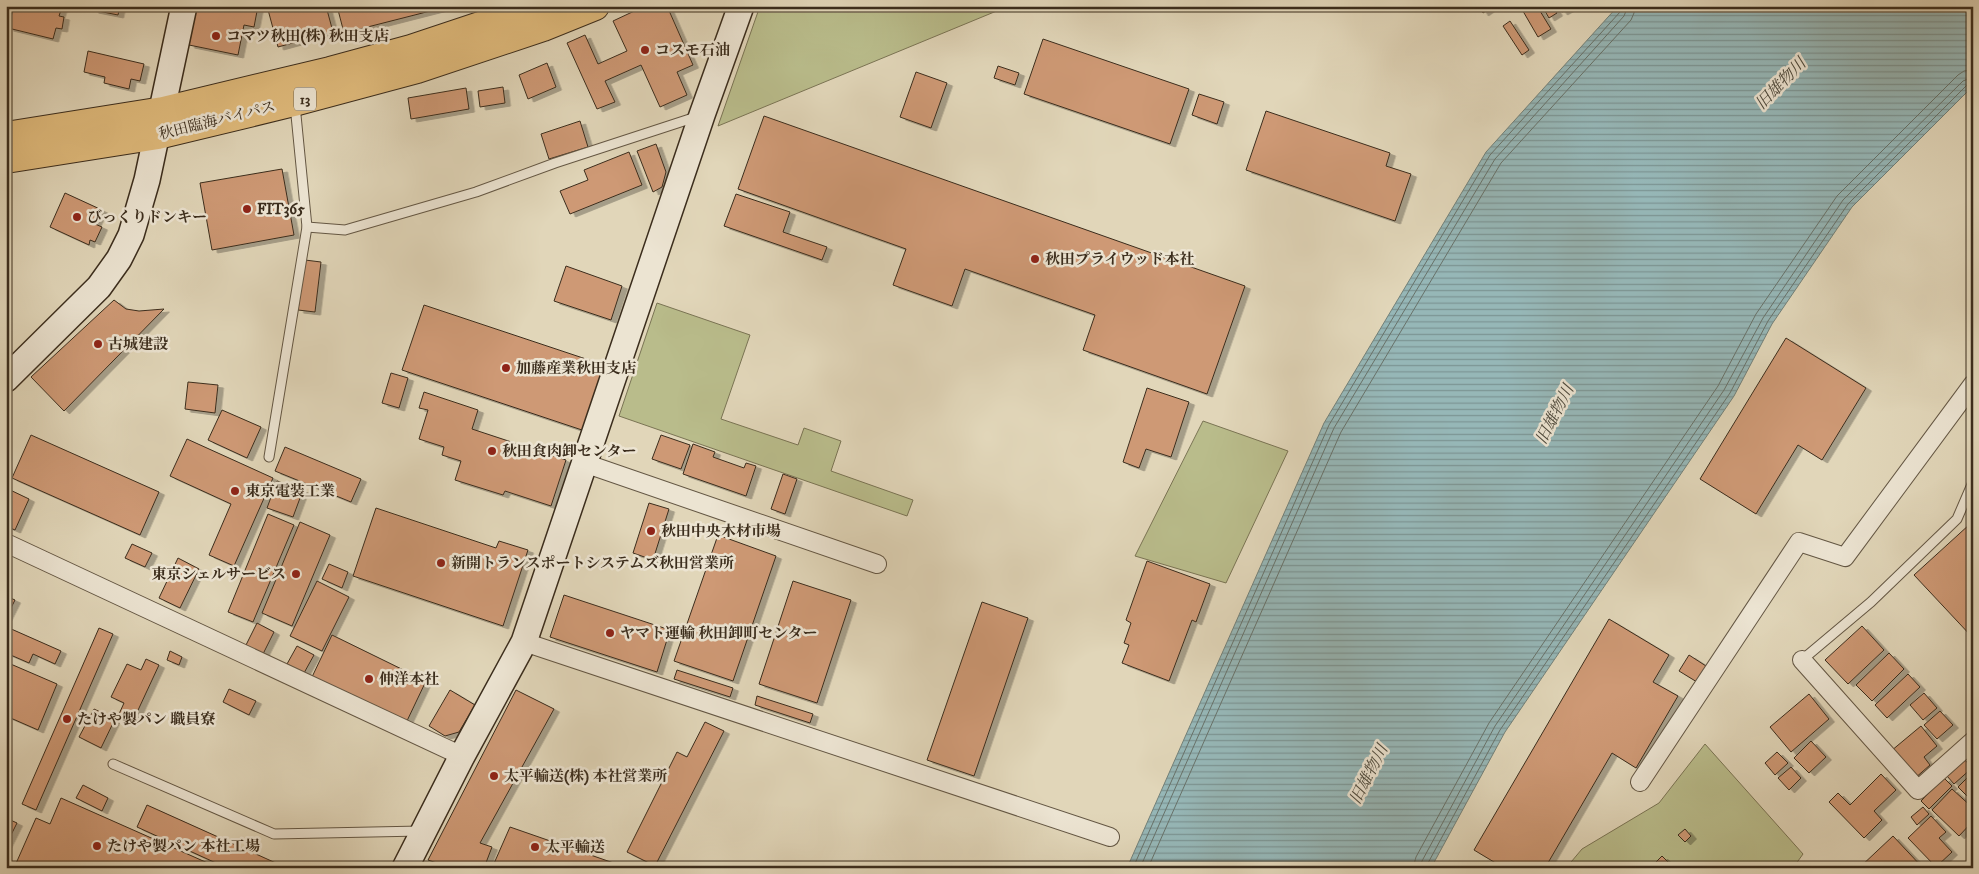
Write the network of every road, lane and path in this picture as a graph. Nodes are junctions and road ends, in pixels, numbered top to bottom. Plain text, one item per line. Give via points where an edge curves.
1 (184, 6) edge
2 (532, 6) edge
3 (594, 6) edge
4 (741, 6) edge
5 (293, 91) junction
6 (702, 114) junction
7 (160, 123) junction
8 (6, 136) edge
9 (6, 158) edge
10 (307, 227) junction
11 (6, 379) edge
12 (1973, 384) edge
13 (269, 457) dead end
14 (584, 463) junction
15 (1973, 482) edge
16 (6, 544) edge
17 (876, 564) dead end
18 (524, 642) junction
19 (1802, 660) joint
20 (1973, 741) edge
21 (462, 756) junction
22 (113, 764) dead end
23 (1640, 782) dead end
24 (424, 831) junction
25 (1110, 837) dead end
26 (405, 868) edge

1 - 7 street
2 - 5 highway, 秋田臨海バイパス / 13
3 - 5 highway, 秋田臨海バイパス / 13 via 543,27 416,69
4 - 6 street
5 - 7 highway, 秋田臨海バイパス / 13
5 - 10 lane
6 - 10 lane via 476,192 344,230
6 - 14 street
7 - 8 highway, 秋田臨海バイパス / 13
7 - 9 highway, 秋田臨海バイパス / 13
7 - 11 street via 131,235 119,259 99,287
10 - 13 lane
12 - 23 street via 1845,557 1800,542
14 - 17 street
14 - 18 street
15 - 19 lane via 1957,519 1871,602
16 - 21 street
18 - 21 street
18 - 25 street
19 - 20 street via 1918,790
21 - 24 street
22 - 24 lane via 274,834
24 - 26 street

